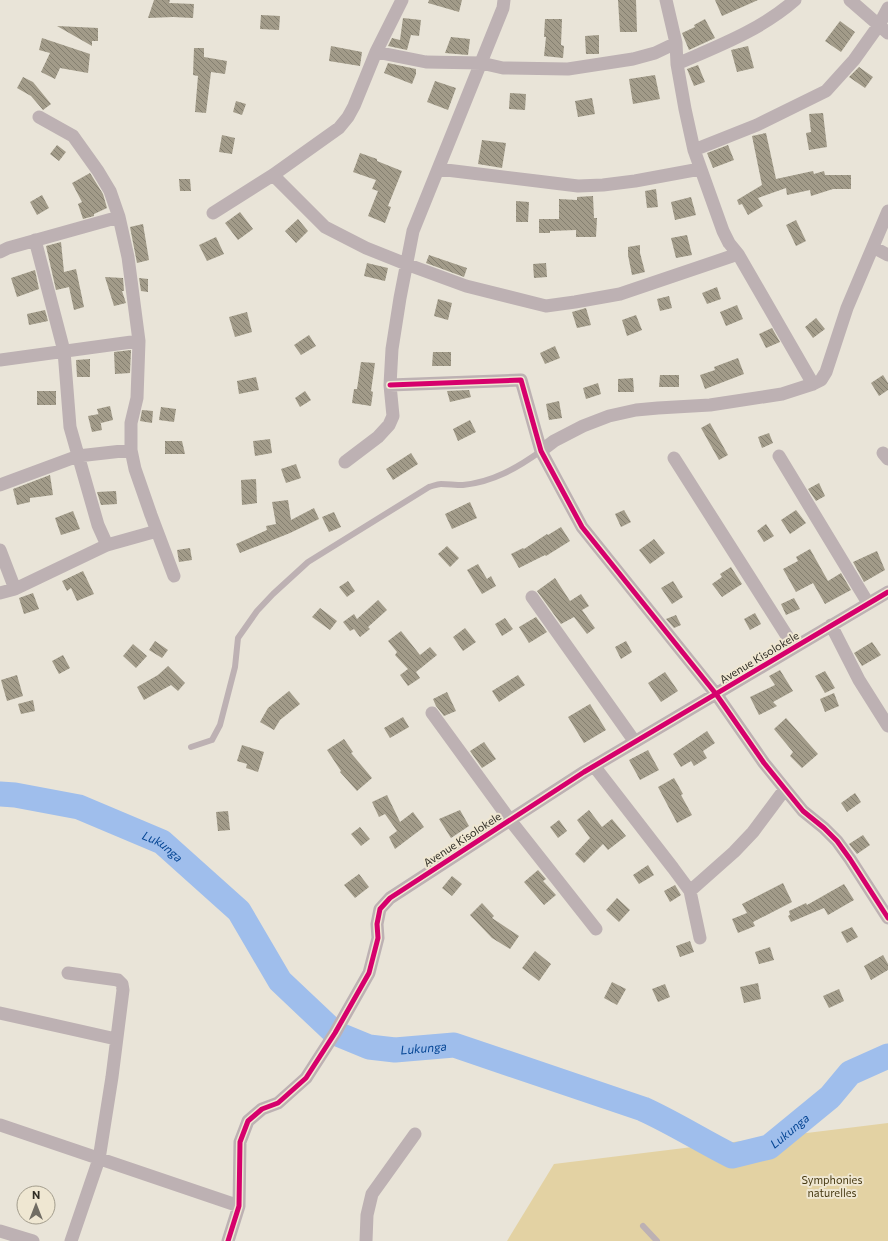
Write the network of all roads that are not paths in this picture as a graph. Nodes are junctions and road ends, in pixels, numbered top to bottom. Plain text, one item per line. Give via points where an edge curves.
1 (402, 0) edge
2 (504, 0) edge
3 (666, 0) edge
4 (795, 0) edge
5 (850, 0) edge
6 (888, 8) edge
7 (883, 29) edge
8 (676, 43) junction
9 (376, 52) junction
10 (481, 63) junction
11 (678, 64) junction
12 (39, 117) dead end
13 (694, 150) junction
14 (438, 169) junction
15 (700, 169) junction
16 (274, 175) junction
17 (888, 211) edge
18 (213, 213) dead end
19 (119, 217) junction
20 (35, 240) junction
21 (873, 247) junction
22 (0, 252) edge
23 (738, 254) junction
24 (888, 255) edge
25 (406, 264) junction
26 (139, 341) junction
27 (64, 352) junction
28 (0, 360) edge
29 (813, 384) junction
30 (390, 385) junction
31 (130, 450) junction
32 (541, 451) junction
33 (78, 456) junction
34 (779, 456) dead end
35 (674, 458) dead end
36 (345, 462) dead end
37 (0, 485) edge
38 (157, 532) junction
39 (107, 545) junction
40 (0, 550) edge
41 (174, 576) dead end
42 (14, 589) junction
43 (888, 592) edge
44 (0, 593) edge
45 (532, 597) dead end
46 (868, 603) junction
47 (831, 625) junction
48 (794, 648) junction
49 (716, 694) junction
50 (432, 713) dead end
51 (888, 726) edge
52 (635, 742) junction
53 (191, 747) dead end
54 (594, 766) junction
55 (785, 790) junction
56 (510, 820) junction
57 (690, 891) junction
58 (888, 918) edge
59 (596, 929) dead end
60 (700, 938) dead end
61 (68, 973) dead end
62 (0, 1013) edge
63 (116, 1039) junction
64 (0, 1125) edge
65 (415, 1134) dead end
66 (99, 1159) junction
67 (239, 1206) junction
68 (643, 1226) dead end
69 (0, 1231) edge
70 (33, 1241) edge
71 (70, 1241) edge
72 (228, 1241) edge
73 (366, 1241) edge
74 (657, 1241) edge

1 - 9 street
2 - 10 street
3 - 8 street
4 - 11 street via 759,26
5 - 7 street
6 - 7 street
7 - 13 street via 826,90 757,125
8 - 10 street via 655,53 633,59 568,69 503,68
8 - 11 street
9 - 10 street via 426,62
9 - 16 street via 348,117 339,128
10 - 14 street
11 - 13 street
12 - 19 street via 73,136 110,192
13 - 15 street
14 - 15 street via 578,186 628,182
14 - 25 street via 413,231
15 - 23 street via 722,231
16 - 18 street
16 - 25 street via 325,228
17 - 21 street
19 - 20 street
19 - 26 street via 128,257
20 - 22 street
20 - 27 street
21 - 24 street
21 - 29 street via 847,308 826,372 821,380
23 - 25 street via 620,294 546,306 466,286
23 - 29 street
25 - 30 street via 392,349
26 - 27 street
26 - 31 street via 137,398 131,424
27 - 28 street
27 - 33 street via 70,427
29 - 32 street via 782,394 710,405 636,410 609,416 583,426
30 - 32 street via 521,380
30 - 36 street via 393,416 389,425 378,437
31 - 33 street
31 - 38 street
32 - 49 street via 582,527
32 - 53 lane via 501,476 462,485 441,484 429,487 308,562 257,611 238,638 235,667 220,725 212,740
33 - 37 street
33 - 39 street via 98,525
34 - 46 street
35 - 48 street
38 - 39 street
38 - 41 street
39 - 42 street
40 - 42 street
42 - 44 street
43 - 46 street, Avenue Kisolokele
45 - 52 street
46 - 47 street, Avenue Kisolokele
47 - 48 street, Avenue Kisolokele
47 - 51 street via 859,680
48 - 49 street, Avenue Kisolokele
49 - 52 street, Avenue Kisolokele
49 - 55 street
50 - 56 street
52 - 54 street, Avenue Kisolokele
54 - 56 street, Avenue Kisolokele
54 - 57 street
55 - 57 street via 753,832
55 - 58 street via 803,811 837,841
56 - 59 street
56 - 67 street, Avenue Kisolokele via 390,898 380,909 378,938 369,973 335,1033 306,1078 278,1103 262,1109 248,1121 240,1142
57 - 60 street
61 - 63 street via 118,980 122,984
62 - 63 street
63 - 66 street
64 - 66 street
65 - 73 street via 372,1194 367,1215
66 - 67 street
66 - 71 street
67 - 72 street, Avenue Kisolokele
68 - 74 lane
69 - 70 street

